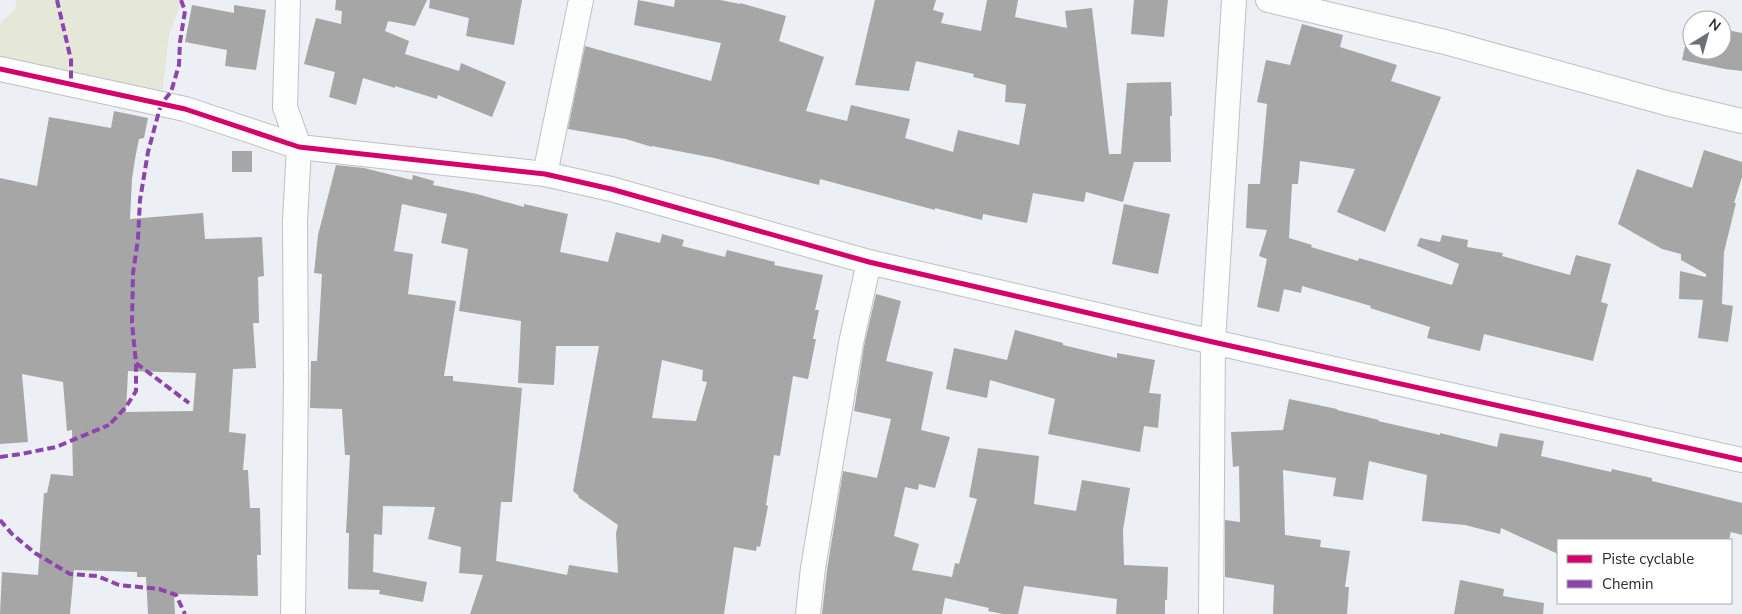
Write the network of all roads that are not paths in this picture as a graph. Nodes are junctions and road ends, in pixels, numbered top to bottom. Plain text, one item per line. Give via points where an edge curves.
1 (288, 0) edge
2 (582, 0) edge
3 (1234, 0) edge
4 (1268, 0) edge
5 (0, 69) edge
6 (1742, 121) edge
7 (299, 147) junction
8 (545, 174) junction
9 (868, 262) junction
10 (1213, 342) junction
11 (1742, 460) edge
12 (293, 614) edge
13 (808, 614) edge
14 (1211, 614) edge

1 - 7 street via 285,107
2 - 8 street
3 - 10 street
4 - 6 street via 1445,42
5 - 7 street via 185,109
7 - 8 street
7 - 12 street via 295,221
8 - 9 street via 611,189
9 - 10 street
9 - 13 street via 851,343
10 - 11 street
10 - 14 street

